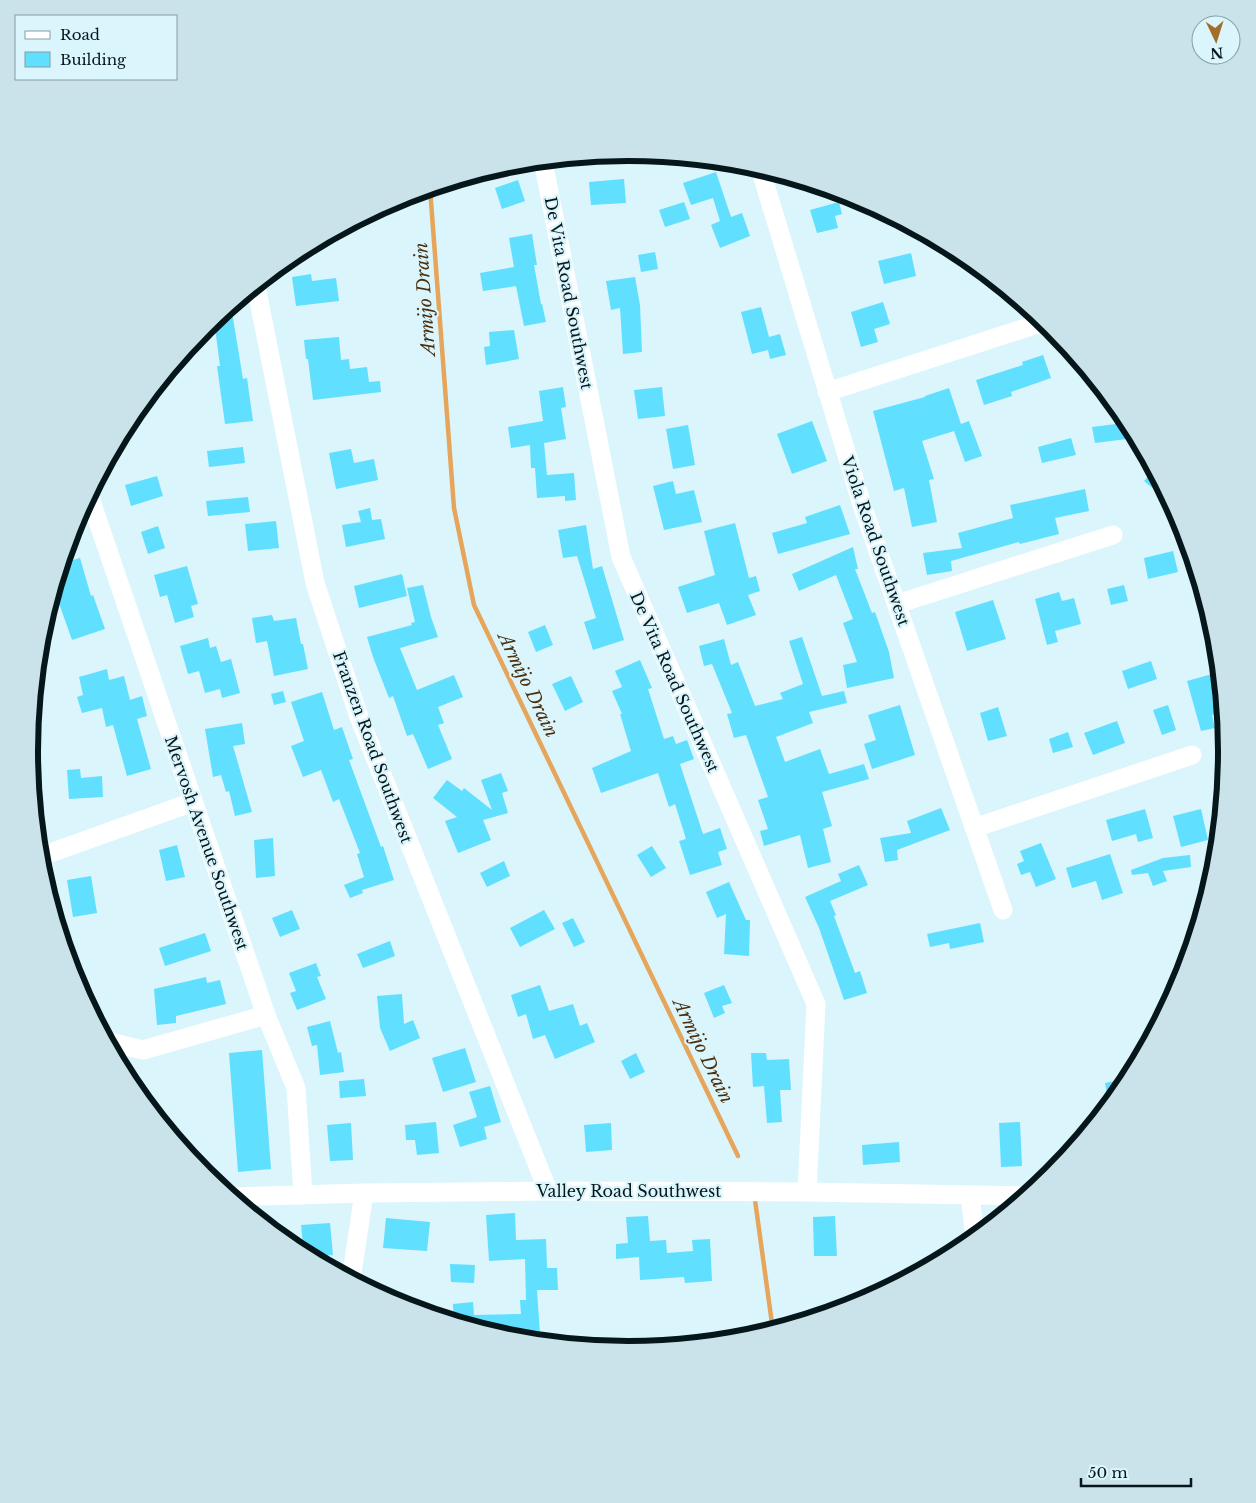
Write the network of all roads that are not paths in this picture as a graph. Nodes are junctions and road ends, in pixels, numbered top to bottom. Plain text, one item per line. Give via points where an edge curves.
1 (544, 167) edge
2 (763, 177) edge
3 (257, 293) edge
4 (1036, 325) edge
5 (827, 392) junction
6 (92, 504) edge
7 (1113, 535) dead end
8 (897, 604) junction
9 (1192, 755) dead end
10 (193, 802) junction
11 (974, 828) junction
12 (47, 854) edge
13 (1003, 910) dead end
14 (266, 1015) junction
15 (115, 1043) edge
16 (548, 1190) junction
17 (807, 1192) junction
18 (364, 1193) junction
19 (303, 1195) junction
20 (970, 1195) junction
21 (1016, 1196) edge
22 (241, 1197) edge
23 (974, 1229) edge
24 (352, 1273) edge

1 - 17 street, De Vita Road Southwest via 621,557 816,1004
2 - 5 street, Viola Road Southwest
3 - 16 street, Franzen Road Southwest via 321,600 359,717
4 - 5 street
5 - 8 street, Viola Road Southwest
6 - 10 street, Mervosh Avenue Southwest
7 - 8 street
8 - 11 street, Viola Road Southwest
9 - 11 street
10 - 12 street
10 - 14 street, Mervosh Avenue Southwest
11 - 13 street, Viola Road Southwest
14 - 15 street via 143,1050
14 - 19 street, Mervosh Avenue Southwest via 296,1088
16 - 17 street, Valley Road Southwest
16 - 18 street, Valley Road Southwest
17 - 20 street, Valley Road Southwest
18 - 19 street, Valley Road Southwest
18 - 24 street
19 - 22 street, Valley Road Southwest
20 - 21 street, Valley Road Southwest
20 - 23 street

